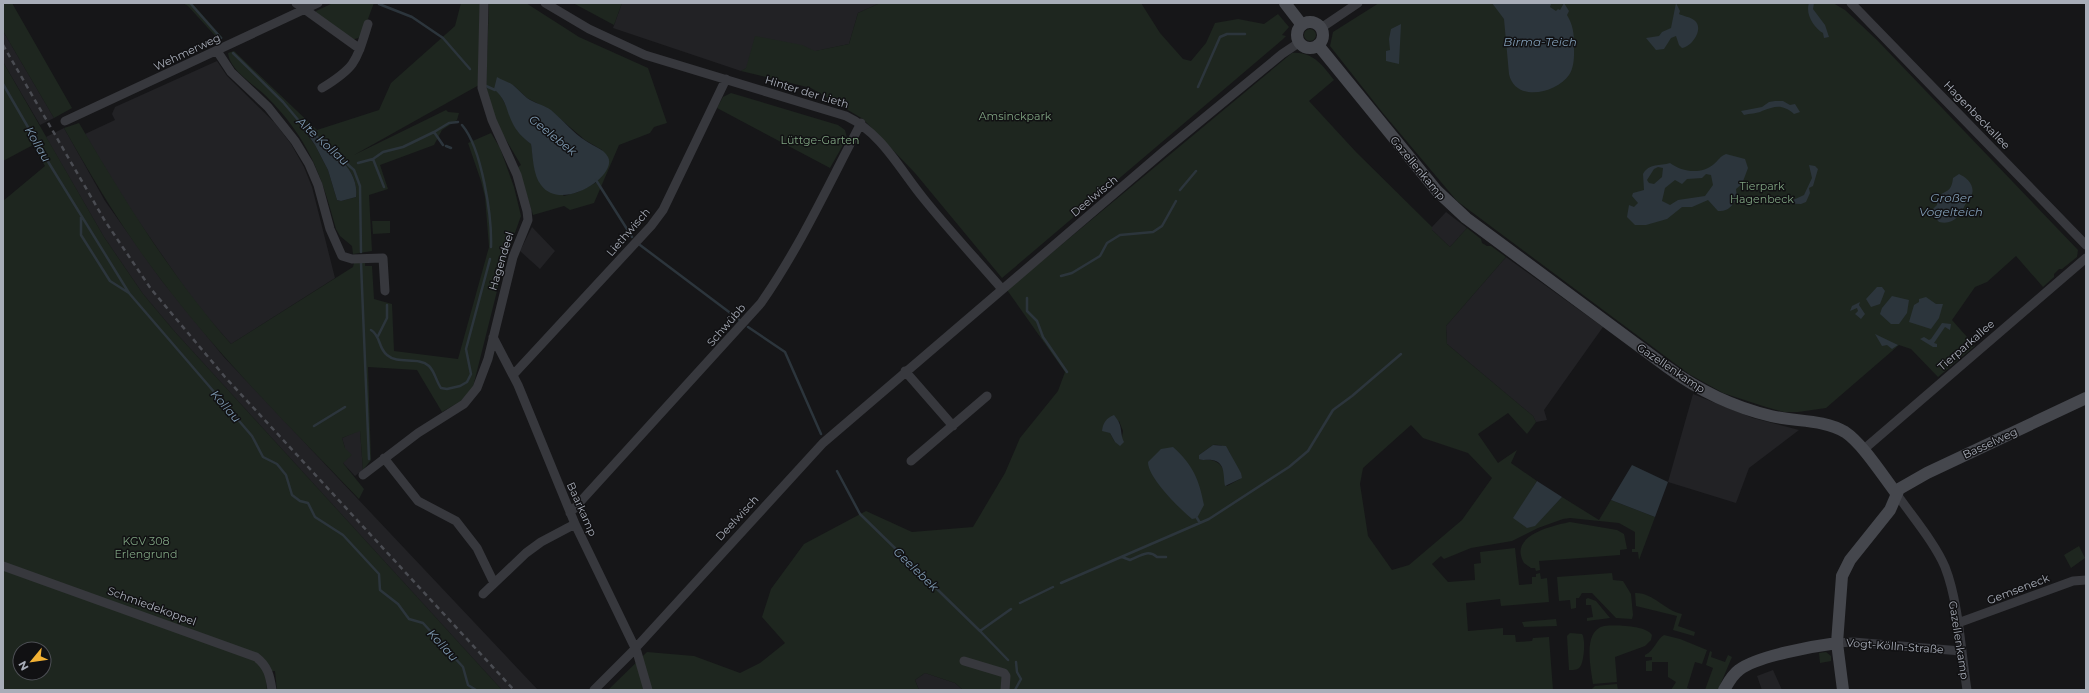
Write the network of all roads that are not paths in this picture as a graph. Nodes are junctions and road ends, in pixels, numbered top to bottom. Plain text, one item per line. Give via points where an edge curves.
1 (296, 3) edge
2 (318, 3) edge
3 (484, 3) edge
4 (545, 3) edge
5 (1285, 3) edge
6 (1358, 3) edge
7 (1851, 3) edge
8 (305, 10) junction
9 (368, 24) dead end
10 (1302, 25) junction
11 (1321, 28) junction
12 (1300, 42) junction
13 (1318, 45) junction
14 (360, 48) junction
15 (217, 51) junction
16 (726, 79) junction
17 (322, 88) dead end
18 (65, 121) dead end
19 (860, 124) junction
20 (2086, 245) edge
21 (2086, 258) edge
22 (1002, 289) junction
23 (385, 291) dead end
24 (493, 337) junction
25 (905, 371) junction
26 (513, 375) junction
27 (987, 396) dead end
28 (2086, 398) edge
29 (952, 426) junction
30 (1863, 450) junction
31 (384, 458) junction
32 (911, 461) dead end
33 (363, 474) dead end
34 (1896, 493) junction
35 (570, 513) junction
36 (575, 524) junction
37 (3, 566) edge
38 (2086, 580) edge
39 (494, 583) junction
40 (483, 594) dead end
41 (1958, 623) junction
42 (1838, 643) junction
43 (635, 648) junction
44 (1961, 651) junction
45 (964, 661) dead end
46 (272, 690) edge
47 (594, 690) edge
48 (648, 690) edge
49 (1005, 690) edge
50 (1724, 690) edge
51 (1843, 690) edge
52 (1967, 690) edge

1 - 8 street
2 - 8 street, Wehmerweg
3 - 24 street, Hagendeel via 482,88 492,120 517,175 528,211 528,220 513,258
4 - 16 street, Hinter der Lieth via 589,29 645,55
5 - 10 street
6 - 11 street
7 - 20 street, Hagenbeckallee
8 - 14 street
8 - 15 street, Wehmerweg
9 - 14 street
10 - 11 street via 1312,22
10 - 12 street via 1298,33
11 - 13 street via 1323,37
12 - 13 street via 1308,47
12 - 22 street, Deelwisch via 1164,151
13 - 30 street, Gazellenkamp via 1437,192 1470,221 1699,388 1770,416 1832,426 1852,437
14 - 17 street via 354,63 343,75
15 - 18 street, Wehmerweg
15 - 23 street via 230,72 268,107 296,141 318,185 335,245 342,256 352,259 384,258
16 - 19 street, Hinter der Lieth via 846,116
16 - 26 street, Liethwisch via 663,210 647,231
19 - 22 street, Hinter der Lieth via 881,142 925,200
19 - 35 street, Schwübb via 776,282 761,303
21 - 30 street, Tierparkallee
22 - 25 street, Deelwisch
24 - 26 street, Baarkamp
24 - 31 street, Hagendeel via 478,388 472,397
25 - 29 street
25 - 43 street, Deelwisch via 823,443
26 - 35 street, Baarkamp
27 - 29 street
28 - 34 street, Basselweg via 1913,480 1900,487
29 - 32 street
30 - 34 street, Gazellenkamp
31 - 33 street, Hagendeel
31 - 39 street via 418,501 456,521 477,548
34 - 41 street, Gazellenkamp via 1941,560 1947,574
34 - 42 street via 1890,510 1850,560 1842,576
35 - 36 street, Baarkamp
36 - 39 street via 531,550
36 - 43 street, Baarkamp
37 - 46 street, Schmiedekoppel via 256,657 266,665
38 - 41 street, Gemseneck via 2073,581
39 - 40 street
41 - 44 street, Gazellenkamp
42 - 44 street, Vogt-Kölln-Straße
42 - 50 street, Vogt-Kölln-Straße via 1795,651 1750,664 1735,674
42 - 51 street
43 - 47 street, Deelwisch
43 - 48 street, Baarkamp
44 - 52 street, Gazellenkamp
45 - 49 street via 1004,673

